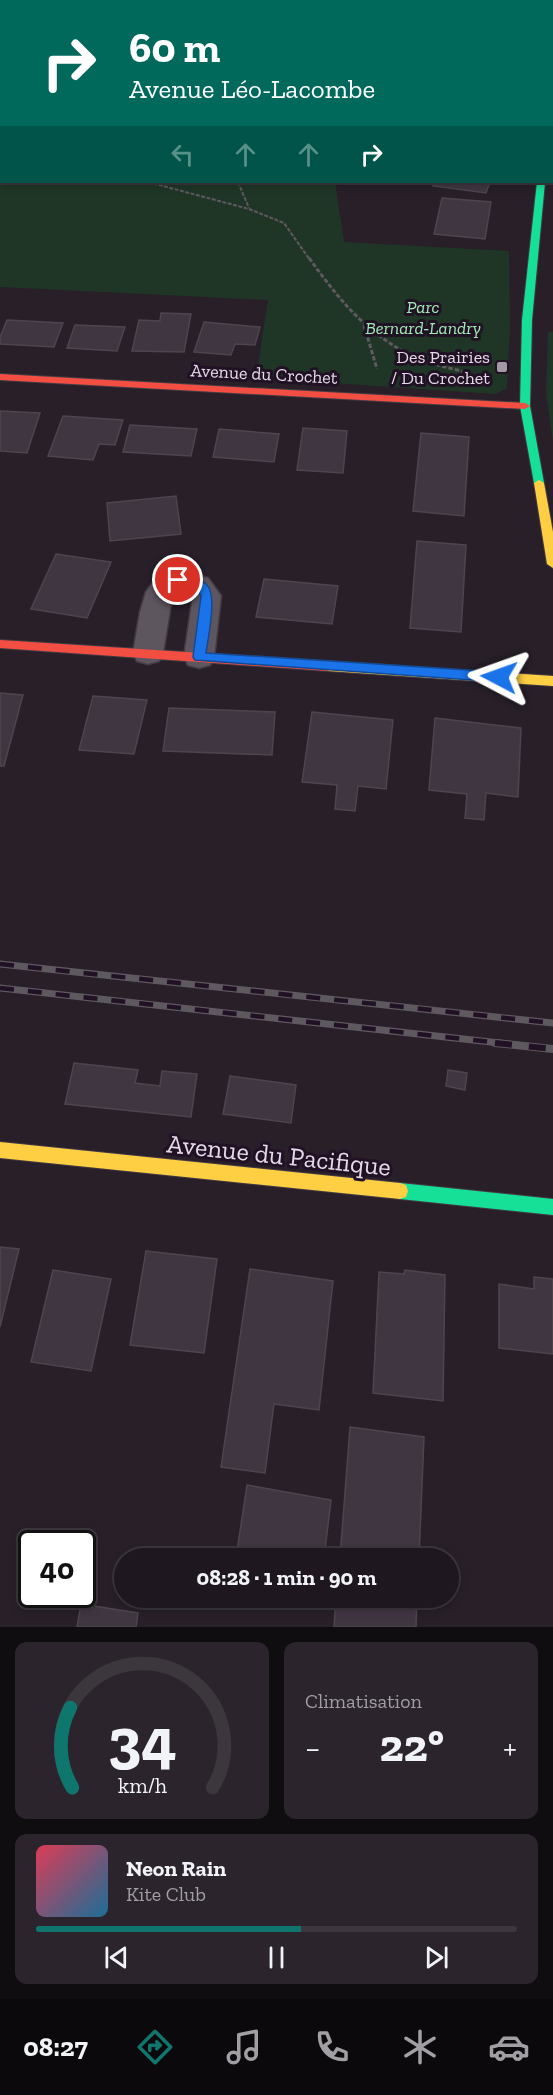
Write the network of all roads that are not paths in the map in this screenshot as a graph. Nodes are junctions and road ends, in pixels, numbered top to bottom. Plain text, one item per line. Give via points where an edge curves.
1 (541, 183) edge
2 (0, 377) edge
3 (525, 406) junction
4 (553, 564) edge
5 (0, 644) edge
6 (148, 653) junction
7 (199, 657) junction
8 (553, 681) edge
9 (0, 1150) edge
10 (553, 1207) edge

1 - 3 street via 527,320
2 - 3 street, Avenue du Crochet
3 - 4 street
5 - 6 street
6 - 7 street
6 - 7 street via 159,593 178,580 203,587 207,596
7 - 8 street
9 - 10 street, Avenue du Pacifique

